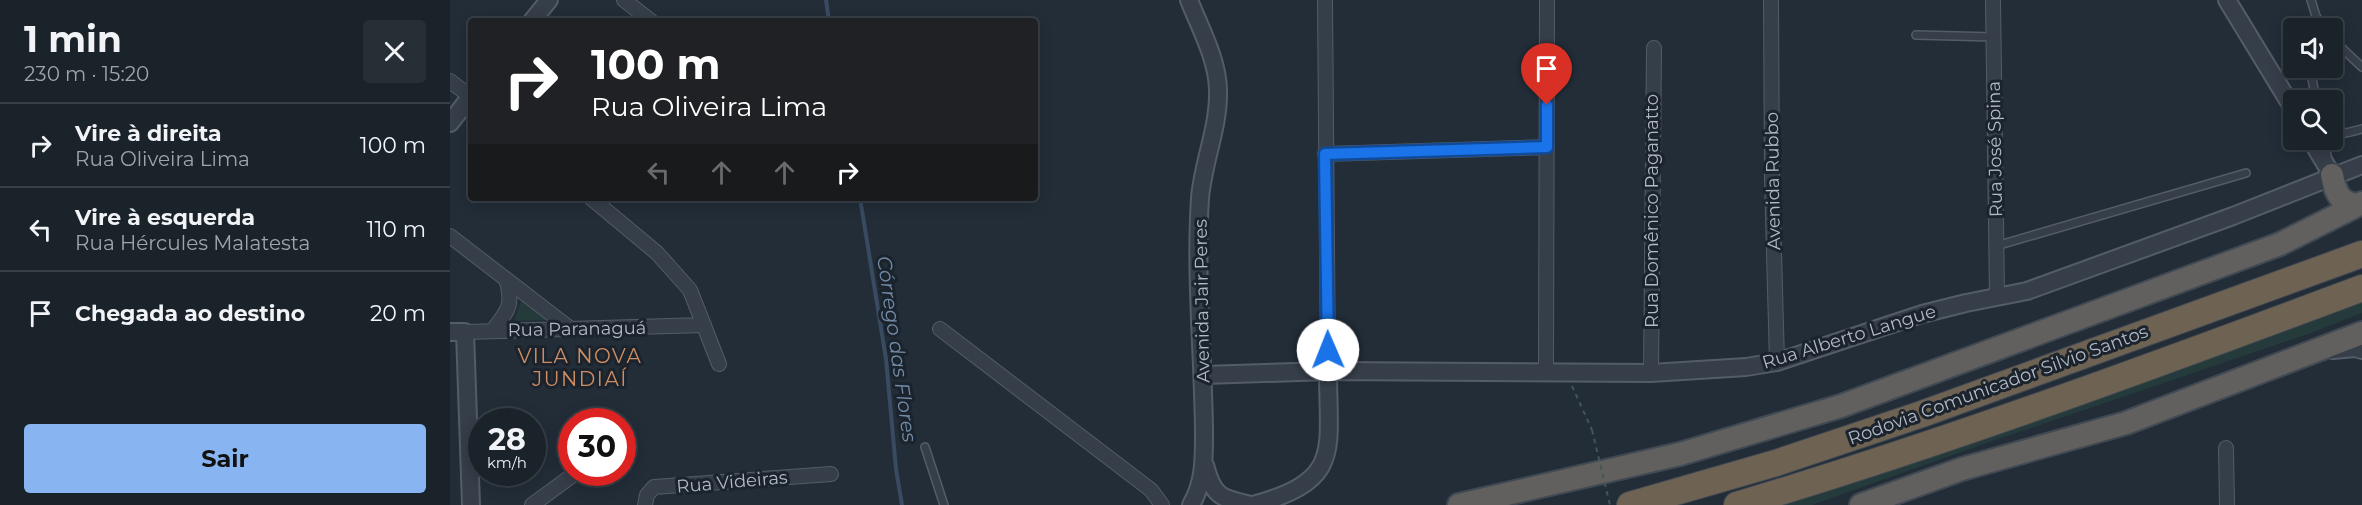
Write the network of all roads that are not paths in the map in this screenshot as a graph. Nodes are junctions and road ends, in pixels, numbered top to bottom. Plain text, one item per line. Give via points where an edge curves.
1 (549, 0) edge
2 (624, 0) edge
3 (1189, 0) edge
4 (1324, 0) edge
5 (1547, 0) edge
6 (1771, 0) edge
7 (1993, 0) edge
8 (2227, 0) edge
9 (2311, 0) edge
10 (534, 18) edge
11 (647, 18) edge
12 (2317, 18) edge
13 (1916, 35) dead end
14 (1994, 37) junction
15 (1654, 48) dead end
16 (2343, 52) edge
17 (2362, 67) edge
18 (450, 81) edge
19 (2283, 93) edge
20 (468, 95) edge
21 (468, 101) edge
22 (450, 123) edge
23 (2362, 129) edge
24 (2343, 132) edge
25 (1547, 147) junction
26 (2317, 150) edge
27 (2326, 150) edge
28 (1325, 154) junction
29 (2362, 165) edge
30 (2331, 172) junction
31 (2246, 173) dead end
32 (595, 201) edge
33 (2360, 204) edge
34 (450, 236) edge
35 (1996, 246) junction
36 (2362, 254) edge
37 (506, 279) junction
38 (2362, 288) edge
39 (1997, 297) junction
40 (704, 326) junction
41 (940, 329) dead end
42 (572, 330) junction
43 (492, 331) junction
44 (458, 332) edge
45 (2360, 344) edge
46 (1777, 362) junction
47 (719, 364) dead end
48 (1328, 371) junction
49 (1546, 373) junction
50 (1651, 373) junction
51 (1203, 375) junction
52 (925, 447) dead end
53 (2226, 448) dead end
54 (1204, 464) junction
55 (831, 474) dead end
56 (558, 486) edge
57 (471, 505) edge
58 (532, 505) edge
59 (645, 505) edge
60 (944, 505) edge
61 (1162, 505) edge
62 (1191, 505) edge
63 (1252, 505) edge
64 (1459, 505) edge
65 (1630, 505) edge
66 (1737, 505) edge
67 (1861, 505) edge
68 (2227, 505) edge

1 - 10 street
2 - 11 street
3 - 51 street, Avenida Jair Peres via 1216,71 1218,91 1200,195
4 - 28 street
5 - 25 street
6 - 46 street, Avenida Rubbo
7 - 14 street, Rua José Spina
8 - 19 street
9 - 12 lane
13 - 14 lane
14 - 35 street, Rua José Spina
15 - 50 street, Rua Domênico Paganatto
16 - 17 lane
18 - 20 street
21 - 22 street
23 - 24 lane
25 - 28 street
25 - 49 street
26 - 30 street
27 - 30 lane
28 - 48 street
29 - 30 street, Rua Alberto Langue
30 - 33 highway via 2341,199
30 - 39 street, Rua Alberto Langue via 2233,216 2027,291
31 - 35 lane
32 - 40 street via 670,267 690,290
33 - 64 highway via 2280,244 1841,406 1680,454
34 - 37 street
35 - 39 street, Rua José Spina
36 - 65 highway, Rodovia Comunicador Silvio Santos via 1922,414 1776,463
37 - 42 street
37 - 43 street via 511,302 507,314
38 - 66 highway, Rodovia Comunicador Silvio Santos via 2081,390
39 - 46 street, Rua Alberto Langue via 1922,315
40 - 42 street, Rua Paranaguá
40 - 47 street
41 - 61 street via 1150,490
42 - 43 street, Rua Paranaguá
43 - 44 street, Rua Paranaguá
44 - 57 street
45 - 67 highway via 2291,360 2126,423 1962,469
46 - 50 street, Rua Alberto Langue via 1746,368
48 - 49 street, Rua Alberto Langue
48 - 51 street, Rua Alberto Langue
48 - 63 street via 1328,449 1322,467 1314,478 1296,489
49 - 50 street, Rua Alberto Langue
51 - 54 street, Avenida Jair Peres
52 - 60 lane
53 - 68 street
54 - 62 street, Avenida Jair Peres
54 - 63 street, Avenida Jair Peres via 1216,492
55 - 59 street, Rua Videiras via 654,487
56 - 58 street

